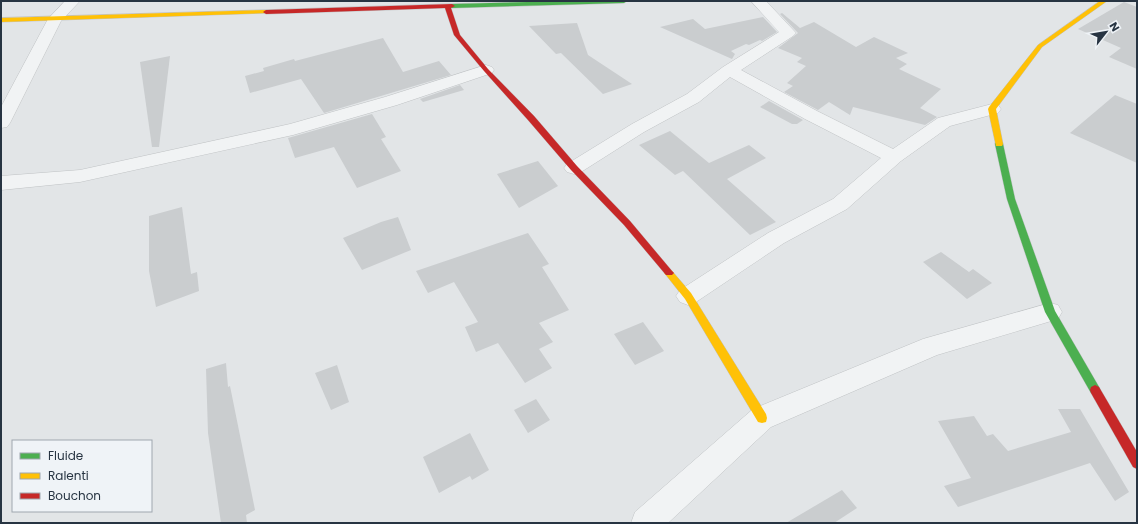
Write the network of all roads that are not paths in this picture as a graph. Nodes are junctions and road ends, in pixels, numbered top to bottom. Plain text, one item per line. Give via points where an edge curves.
1 (73, 1) edge
2 (624, 1) edge
3 (758, 1) edge
4 (1104, 1) edge
5 (448, 7) junction
6 (55, 19) junction
7 (1, 20) edge
8 (486, 70) junction
9 (729, 70) junction
10 (992, 109) junction
11 (1, 123) edge
12 (894, 157) junction
13 (574, 168) junction
14 (1, 183) edge
15 (688, 296) junction
16 (1050, 312) junction
17 (762, 418) junction
18 (1137, 463) edge
19 (646, 523) edge

1 - 6 street
2 - 5 street
3 - 9 street via 788,33
4 - 10 street via 1040,46
5 - 6 street
5 - 8 street via 457,35
6 - 7 street
6 - 11 street
8 - 13 street
8 - 14 street via 392,101 188,153 80,176
9 - 12 street
9 - 13 street via 693,98 638,128
10 - 12 street via 944,122
10 - 16 street via 1011,199
12 - 15 street via 840,204 776,238
13 - 15 street via 627,223
15 - 17 street
16 - 17 street via 932,346
16 - 18 street
17 - 19 street

